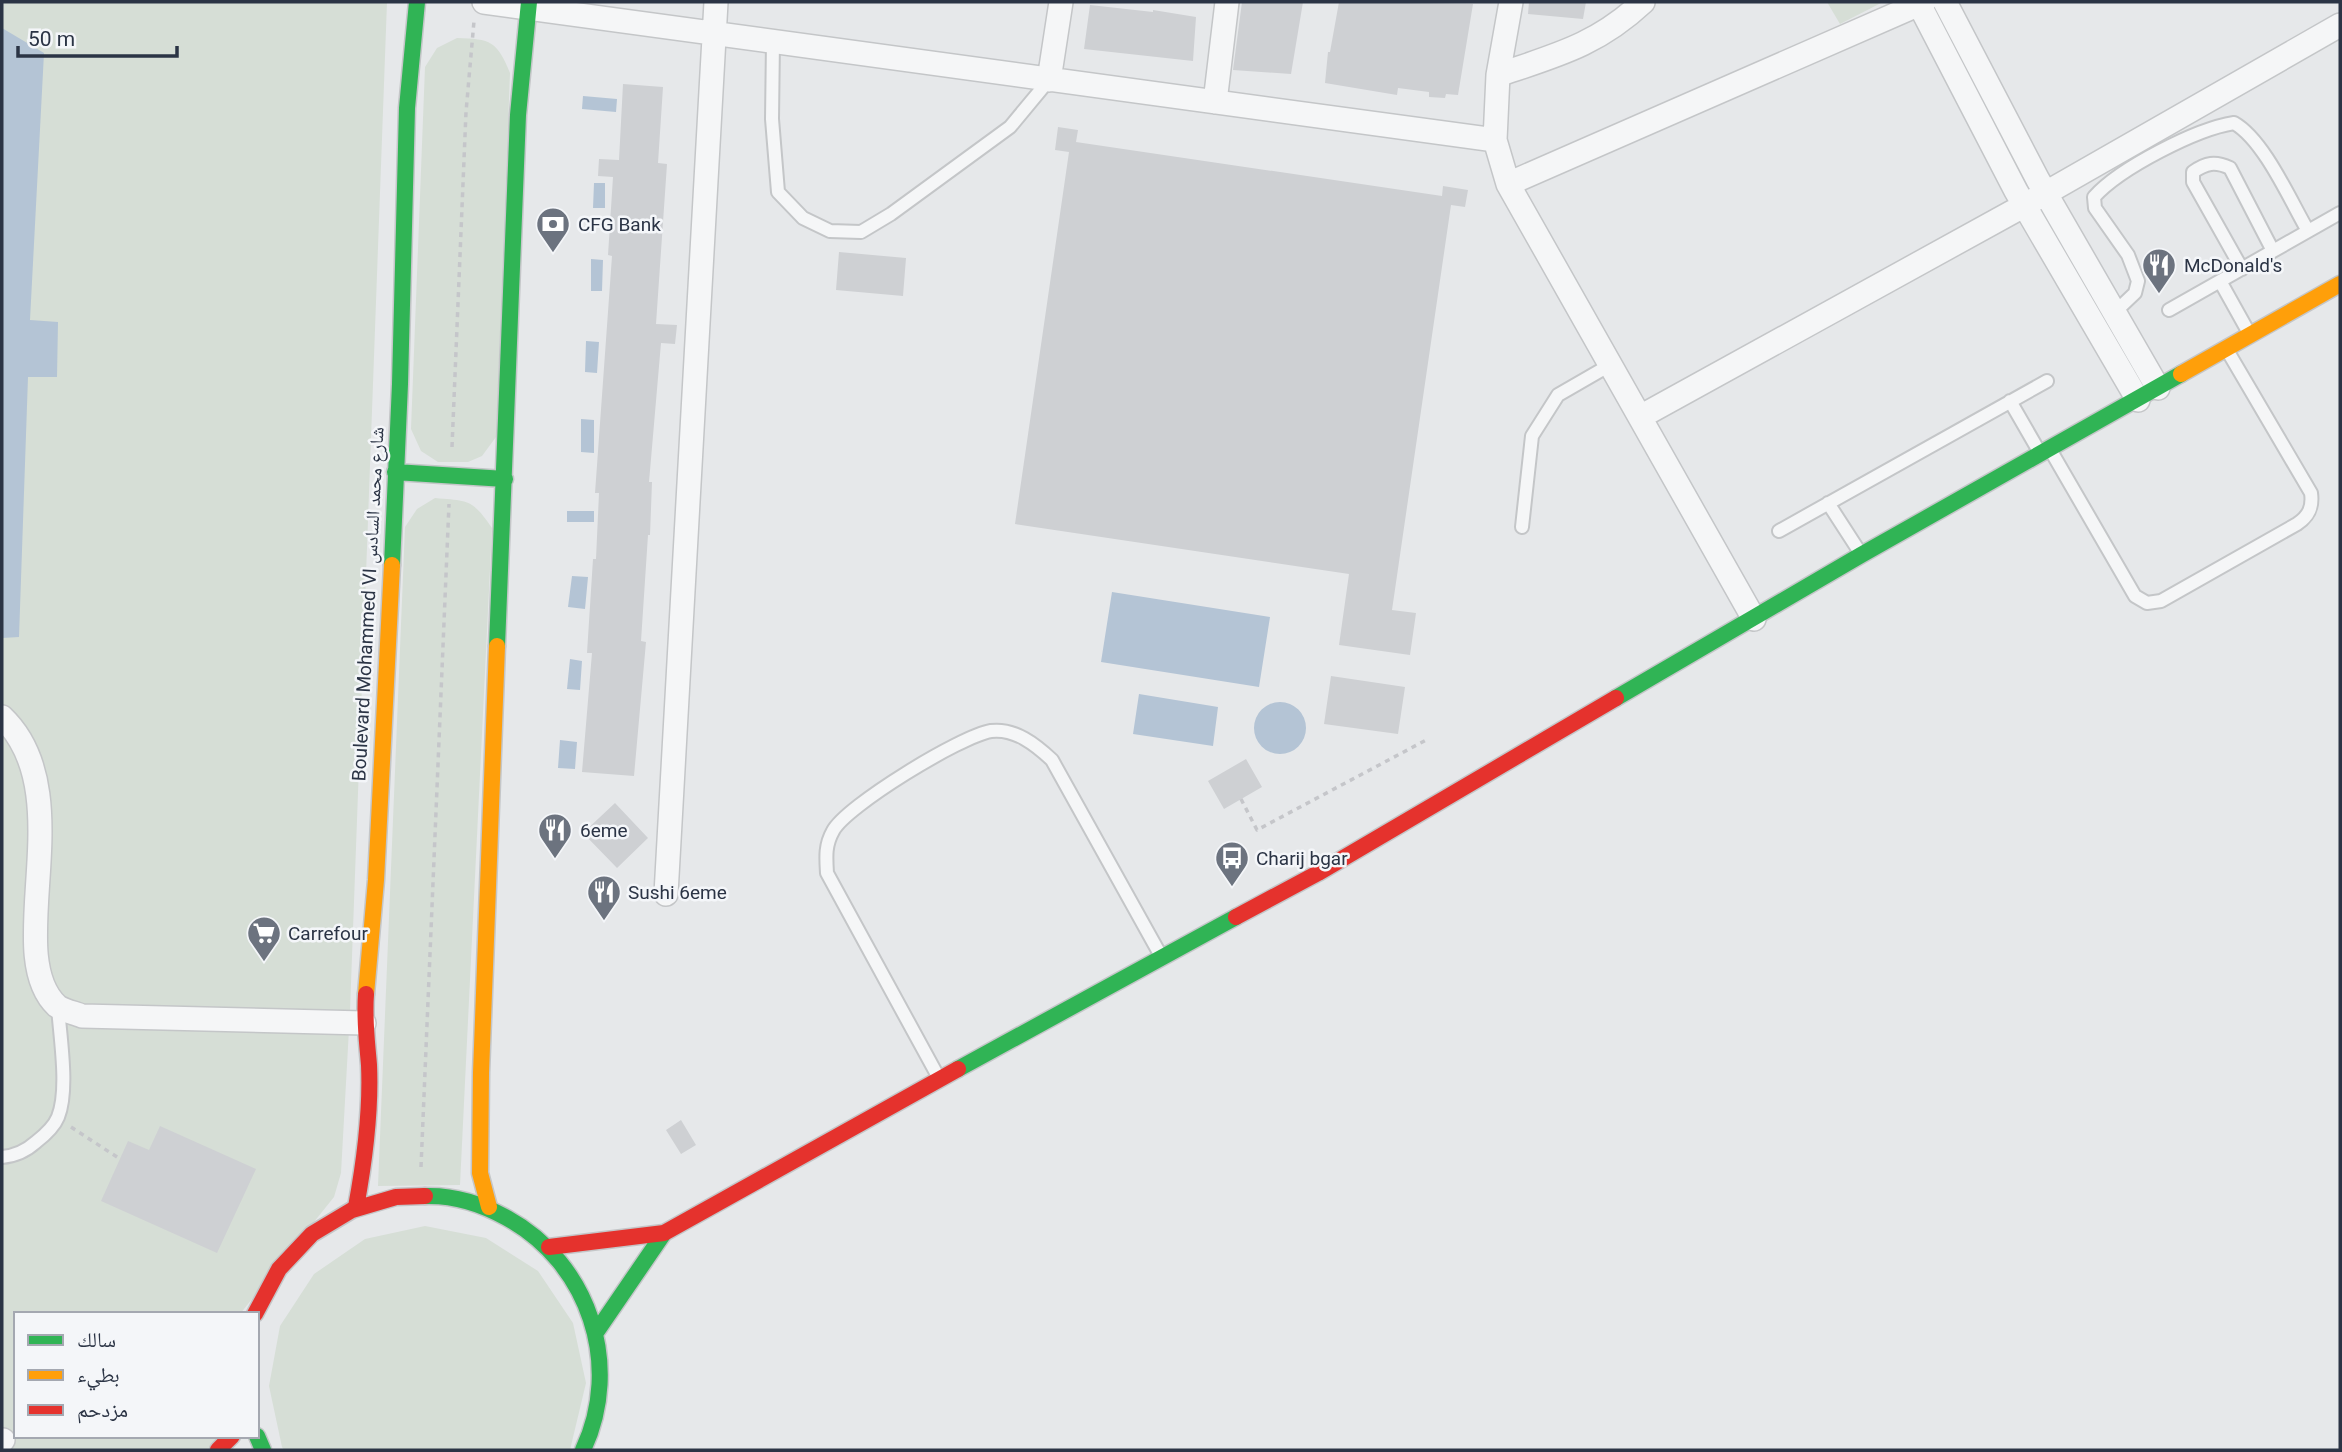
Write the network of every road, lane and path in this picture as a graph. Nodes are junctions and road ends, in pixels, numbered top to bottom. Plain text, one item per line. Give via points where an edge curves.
1 (417, 2) edge
2 (716, 2) edge
3 (1061, 2) edge
4 (1227, 2) edge
5 (1511, 2) edge
6 (1643, 2) edge
7 (1920, 2) edge
8 (1945, 2) edge
9 (529, 5) edge
10 (479, 9) edge
11 (2340, 25) edge
12 (716, 33) junction
13 (773, 41) junction
14 (1498, 75) junction
15 (1049, 80) junction
16 (1215, 102) junction
17 (1495, 140) junction
18 (1508, 184) junction
19 (2045, 192) junction
20 (2025, 205) junction
21 (2340, 213) edge
22 (2308, 231) junction
23 (2273, 251) junction
24 (2242, 269) junction
25 (2220, 281) junction
26 (2340, 284) edge
27 (2169, 310) dead end
28 (2115, 312) junction
29 (2251, 335) junction
30 (2227, 349) junction
31 (1610, 365) junction
32 (2048, 380) dead end
33 (2158, 388) junction
34 (2138, 400) junction
35 (2010, 401) junction
36 (1640, 417) junction
37 (2044, 450) junction
38 (395, 472) junction
39 (450, 475) junction
40 (505, 479) junction
41 (1828, 503) junction
42 (1521, 527) dead end
43 (1779, 531) dead end
44 (1861, 555) junction
45 (1754, 619) junction
46 (2, 717) edge
47 (1428, 739) dead end
48 (1241, 799) dead end
49 (666, 894) dead end
50 (1161, 957) junction
51 (58, 1007) junction
52 (364, 1023) junction
53 (940, 1080) junction
54 (57, 1119) junction
55 (2, 1157) edge
56 (120, 1158) dead end
57 (421, 1177) dead end
58 (356, 1207) junction
59 (489, 1207) junction
60 (664, 1233) junction
61 (549, 1247) junction
62 (256, 1312) edge
63 (597, 1331) junction
64 (583, 1450) edge

1 - 38 main road, Boulevard Mohammed VI شارع محمد السادس via 407,108
2 - 12 street
3 - 15 street
4 - 16 street
5 - 14 street
6 - 14 street via 1623,21 1562,55
7 - 18 street
7 - 20 street
8 - 19 street
9 - 10 street
9 - 12 street
9 - 40 main road via 518,115
10 - 39 path via 466,112
11 - 19 street
12 - 13 street
12 - 49 street
13 - 15 street
13 - 15 lane via 772,119 778,192 803,218 830,231 861,232 891,214 1010,127
14 - 17 street
15 - 16 street
16 - 17 street
17 - 18 street
18 - 31 street
19 - 20 street
19 - 28 street
20 - 34 street
20 - 36 street
21 - 22 lane
22 - 23 lane
22 - 28 lane via 2244,128 2234,123 2220,125 2196,135 2105,185 2094,197 2095,208 2128,255 2138,281 2135,293
23 - 24 lane
23 - 24 lane via 2230,168 2218,162 2204,165 2193,173 2193,182
24 - 25 lane
25 - 27 lane
25 - 29 lane
26 - 29 main road
28 - 33 street
29 - 30 main road
30 - 33 main road
30 - 37 lane via 2311,493 2310,511 2297,524 2161,601 2147,603 2135,596
31 - 36 street
31 - 42 lane via 1558,395 1532,436
32 - 35 lane
33 - 34 main road
34 - 37 main road
35 - 37 lane
35 - 41 lane
36 - 45 street
37 - 44 main road
38 - 39 main road
38 - 52 main road, Boulevard Mohammed VI شارع محمد السادس via 376,880
39 - 40 main road
39 - 57 path
40 - 59 main road via 481,1073 480,1173
41 - 43 lane
41 - 44 lane
44 - 45 main road
45 - 50 main road via 1318,873
46 - 51 street via 29,757 35,786 37,823 28,944 31,967 41,989
47 - 48 path via 1257,830
50 - 53 main road
50 - 53 lane via 1052,760 1034,744 1017,735 991,731 922,762 834,828 826,848 827,873
51 - 52 street via 82,1016
51 - 54 lane via 63,1089
52 - 58 main road, Boulevard Mohammed VI شارع محمد السادس via 369,1067 364,1165
53 - 60 main road
54 - 55 lane via 32,1146 15,1156
54 - 56 path
58 - 59 main road via 382,1199 436,1195
58 - 62 main road via 302,1241 280,1265
59 - 61 main road
60 - 61 main road
60 - 63 main road
61 - 63 main road via 579,1286
63 - 64 main road via 599,1403

